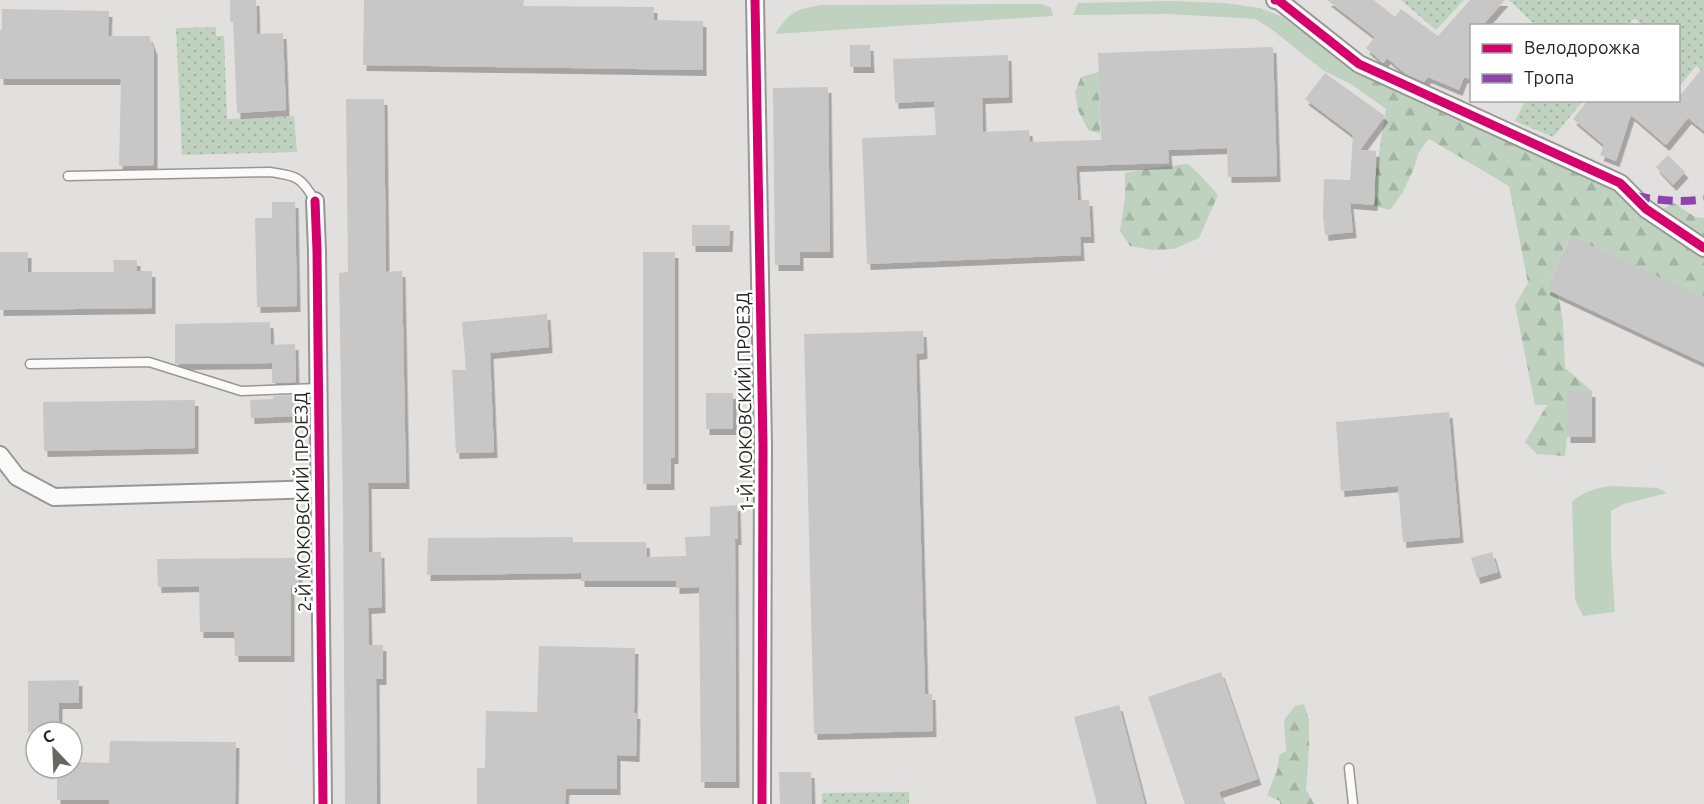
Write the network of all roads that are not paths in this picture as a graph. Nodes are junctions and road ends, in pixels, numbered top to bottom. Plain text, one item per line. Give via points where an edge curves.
1 (755, 0) edge
2 (1277, 0) edge
3 (68, 176) dead end
4 (315, 201) joint
5 (1704, 248) edge
6 (30, 364) dead end
7 (318, 388) junction
8 (0, 455) edge
9 (319, 489) junction
10 (1349, 768) dead end
11 (323, 804) edge
12 (762, 804) edge
13 (1353, 804) edge

1 - 12 street, 1-Й МОКОВСКИЙ ПРОЕЗД via 763,446
2 - 5 street via 1359,64 1620,183 1646,209
3 - 4 lane via 270,172 291,175 305,184
4 - 7 street, 2-Й МОКОВСКИЙ ПРОЕЗД
6 - 7 lane via 149,362 241,392
7 - 9 street, 2-Й МОКОВСКИЙ ПРОЕЗД
8 - 9 street, 2-Й МОКОВСКИЙ ПРОЕЗД via 17,477 54,497
9 - 11 street, 2-Й МОКОВСКИЙ ПРОЕЗД
10 - 13 lane

